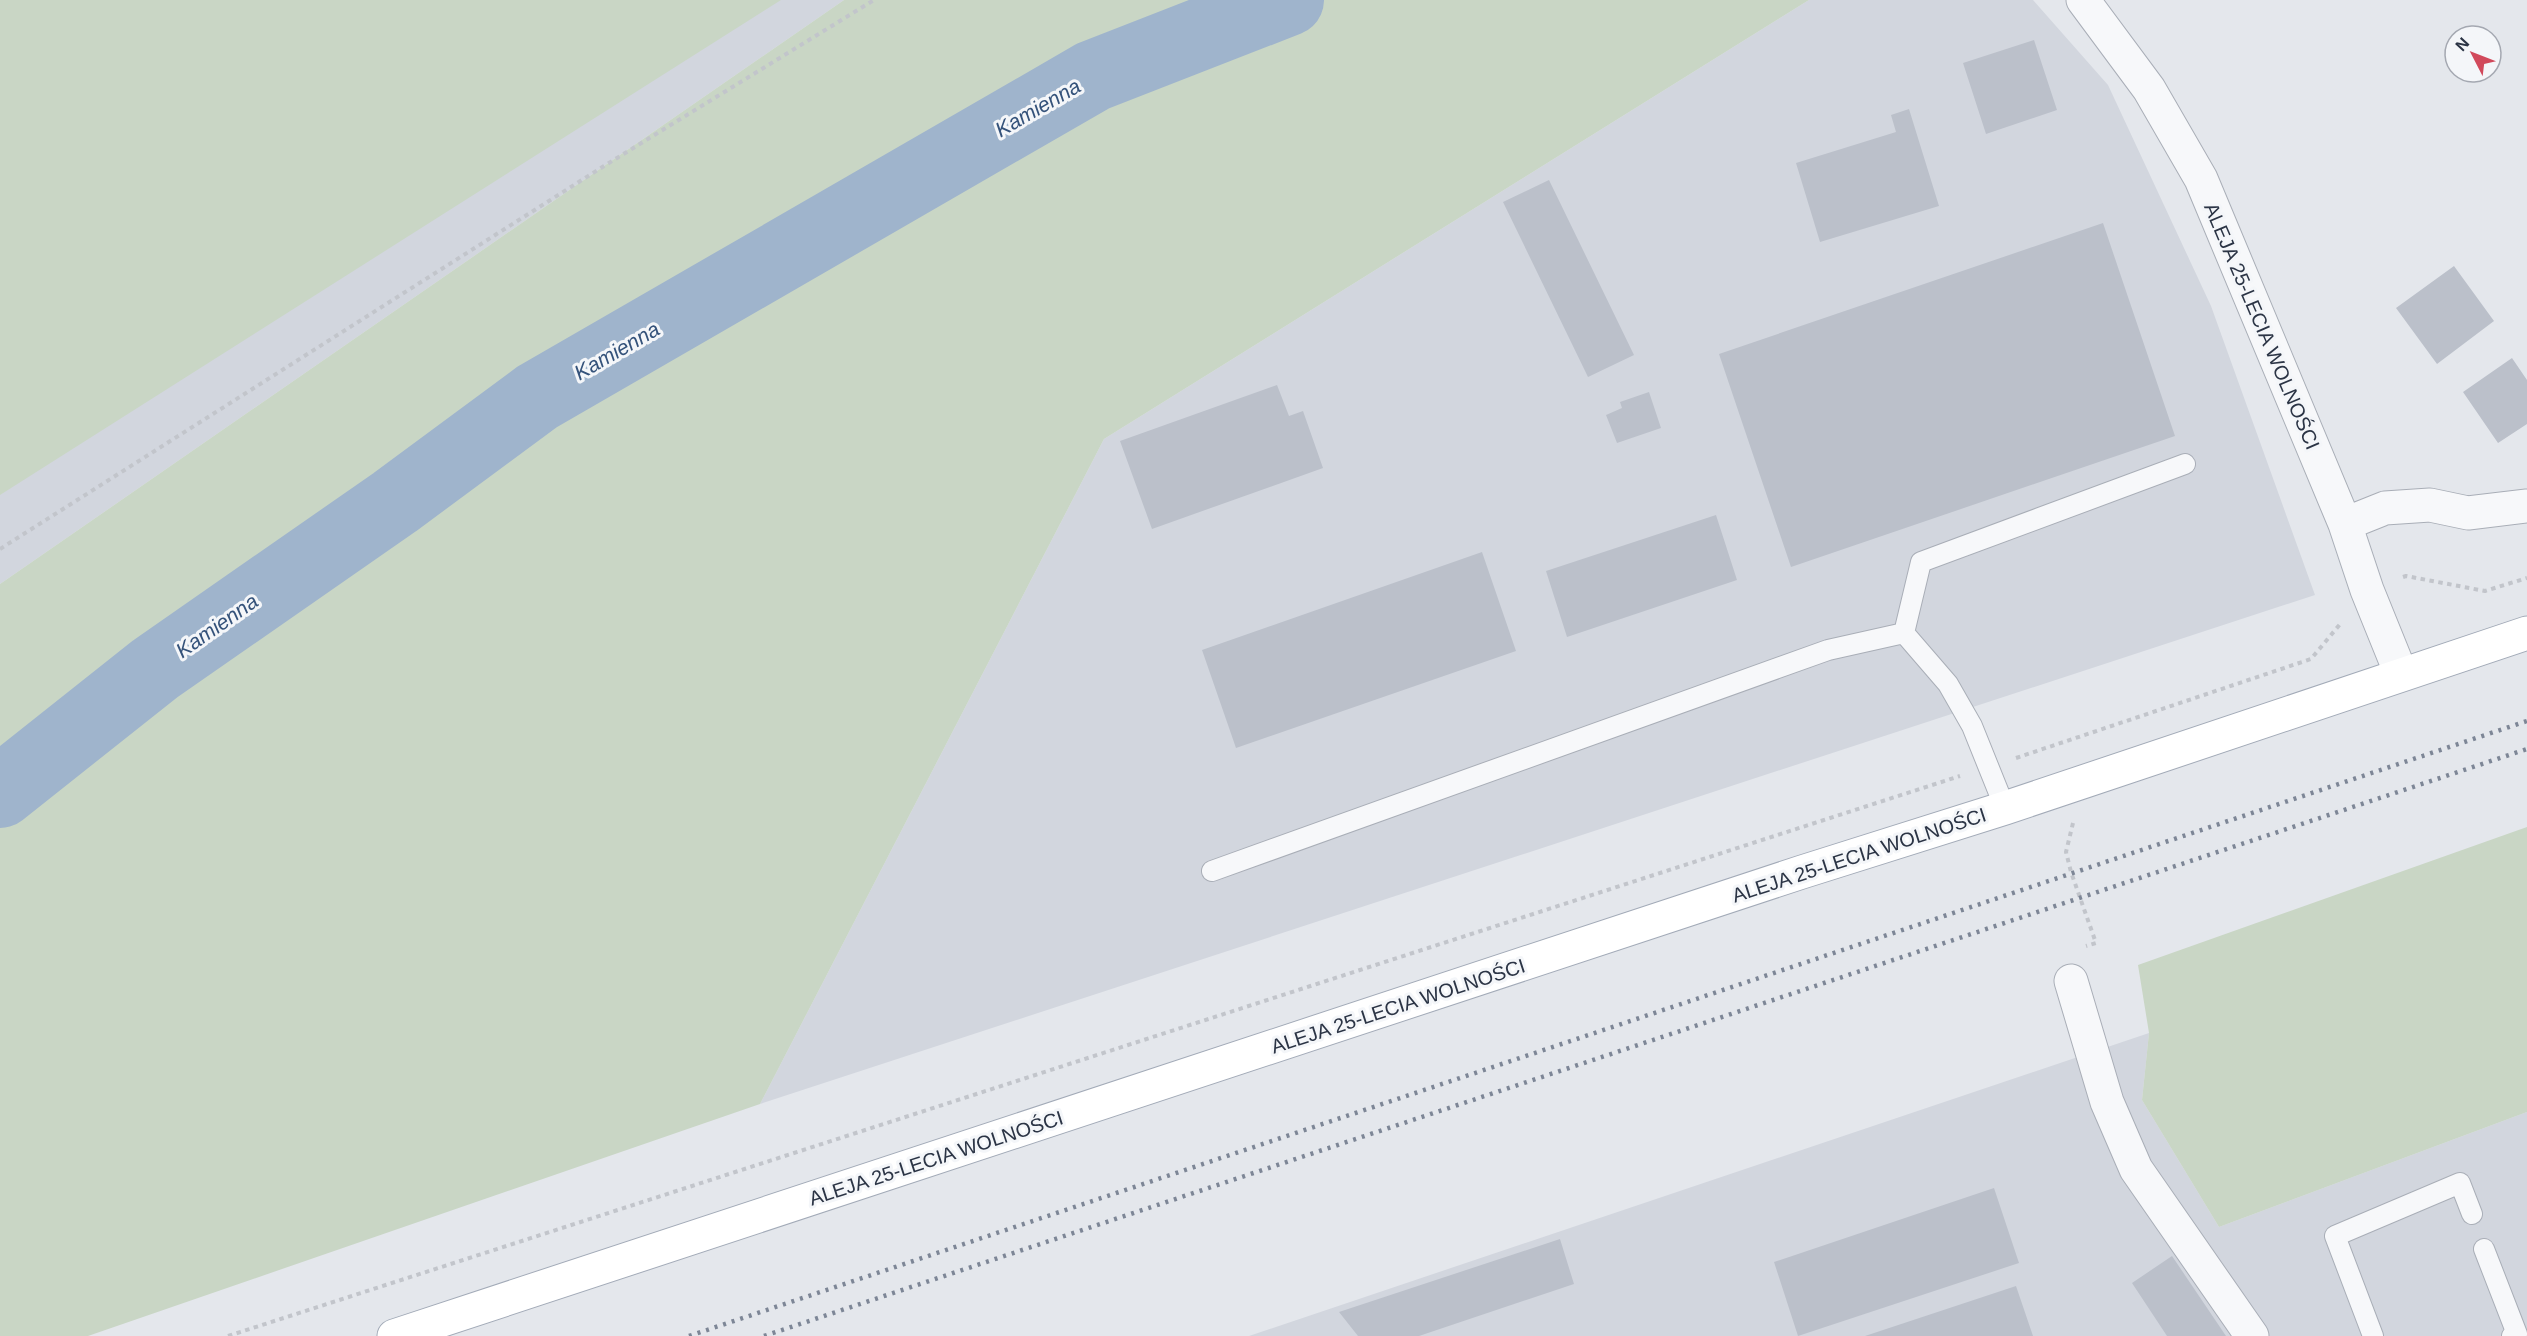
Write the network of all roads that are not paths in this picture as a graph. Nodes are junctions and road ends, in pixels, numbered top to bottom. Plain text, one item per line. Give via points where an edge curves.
1 (2083, 0) edge
2 (2185, 464) dead end
3 (2527, 506) edge
4 (2345, 524) junction
5 (1904, 633) junction
6 (2527, 633) edge
7 (2401, 674) junction
8 (2005, 808) junction
9 (1212, 871) dead end
10 (2072, 981) road end
11 (2472, 1214) dead end
12 (2484, 1249) dead end
13 (2519, 1333) edge
14 (394, 1336) edge
15 (2252, 1336) edge
16 (2373, 1336) edge

1 - 4 street, ALEJA 25-LECIA WOLNOŚCI via 2149,89 2201,179
2 - 5 lane via 1921,562
3 - 4 street via 2468,513 2430,505 2385,508
4 - 7 street, ALEJA 25-LECIA WOLNOŚCI
5 - 8 lane via 1948,684 1972,726
5 - 9 lane via 1828,650
6 - 7 main road, ALEJA 25-LECIA WOLNOŚCI
7 - 8 main road, ALEJA 25-LECIA WOLNOŚCI
8 - 14 main road, ALEJA 25-LECIA WOLNOŚCI
10 - 15 street via 2108,1102 2136,1169
11 - 16 lane via 2460,1183 2335,1236
12 - 13 lane

